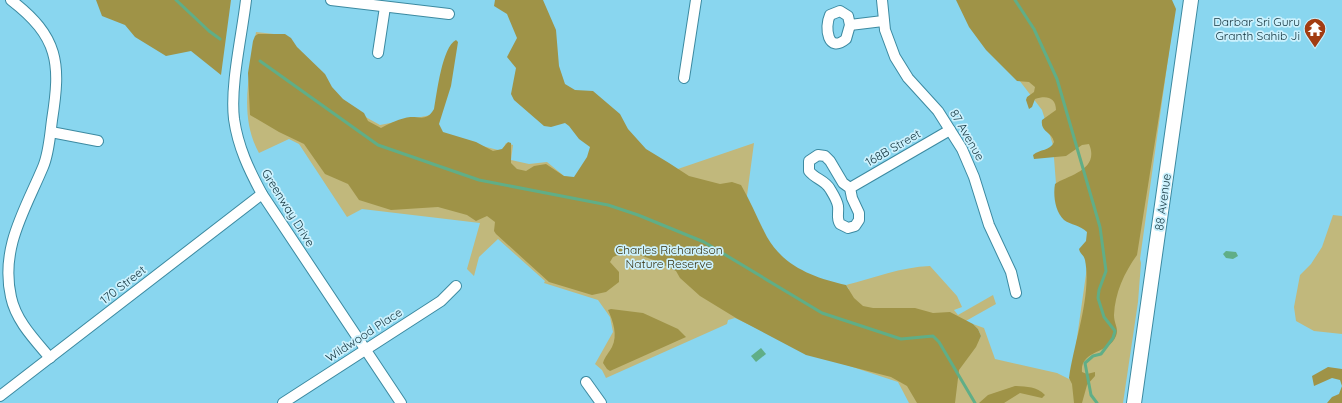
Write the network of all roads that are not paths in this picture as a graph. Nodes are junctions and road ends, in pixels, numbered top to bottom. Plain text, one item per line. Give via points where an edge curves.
1 (11, 0) edge
2 (246, 0) edge
3 (331, 0) edge
4 (696, 0) edge
5 (882, 0) edge
6 (1191, 0) edge
7 (385, 7) junction
8 (448, 14) dead end
9 (883, 21) junction
10 (850, 25) dead end
11 (378, 53) dead end
12 (684, 78) dead end
13 (950, 130) junction
14 (51, 132) junction
15 (98, 141) dead end
16 (850, 188) junction
17 (262, 194) junction
18 (456, 286) dead end
19 (1016, 293) dead end
20 (365, 350) junction
21 (50, 358) junction
22 (586, 382) dead end
23 (0, 396) edge
24 (283, 403) edge
25 (401, 403) edge
26 (601, 403) edge
27 (1134, 403) edge

1 - 14 street via 43,33 54,54 57,79
2 - 17 street, Greenway Drive via 234,93 234,114 245,162
3 - 7 street
4 - 12 street
5 - 9 street, 87 Avenue
6 - 27 main road, 88 Avenue
7 - 8 street
7 - 11 street
9 - 10 street
9 - 13 street, 87 Avenue via 889,44 898,63 908,78 935,107
13 - 16 street, 168B Street
13 - 19 street, 87 Avenue via 972,170 989,225 1011,272
14 - 15 street
14 - 21 street via 43,167 16,227 8,275 16,312
16 - 16 street via 860,218 855,226 848,228 839,222 838,205 828,185 809,171 811,159 818,155 827,157 843,183
17 - 20 street, Greenway Drive
17 - 21 street, 170 Street
18 - 20 street, Wildwood Place via 441,301
20 - 24 street, Wildwood Place
20 - 25 street, Greenway Drive
21 - 23 street, 170 Street
22 - 26 street

